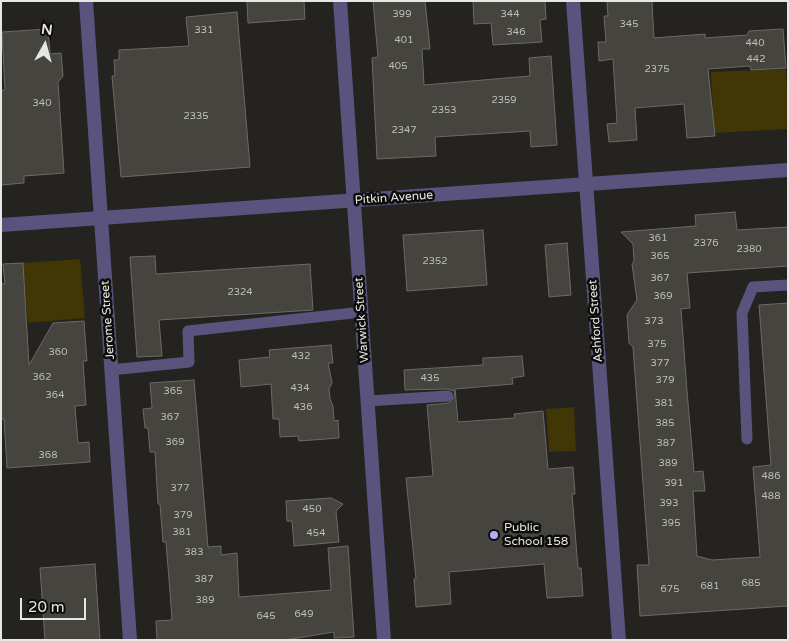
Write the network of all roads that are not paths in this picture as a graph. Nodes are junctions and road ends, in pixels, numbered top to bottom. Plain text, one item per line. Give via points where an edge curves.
1 (86, 1) edge
2 (340, 1) edge
3 (573, 1) edge
4 (788, 170) edge
5 (586, 184) junction
6 (354, 200) junction
7 (101, 218) junction
8 (1, 225) edge
9 (788, 285) edge
10 (362, 312) junction
11 (111, 370) junction
12 (448, 396) dead end
13 (368, 401) junction
14 (747, 439) dead end
15 (130, 640) edge
16 (384, 640) edge
17 (619, 640) edge

1 - 7 street, Jerome Street
2 - 6 street, Warwick Street
3 - 5 street, Ashford Street
4 - 5 street, Pitkin Avenue
5 - 6 street, Pitkin Avenue
5 - 17 street, Ashford Street
6 - 7 street, Pitkin Avenue
6 - 10 street, Warwick Street
7 - 8 street, Pitkin Avenue
7 - 11 street, Jerome Street
9 - 14 lane via 753,287 742,313
10 - 11 lane via 188,332 189,362
10 - 13 street, Warwick Street
11 - 15 street, Jerome Street
12 - 13 lane
13 - 16 street, Warwick Street

